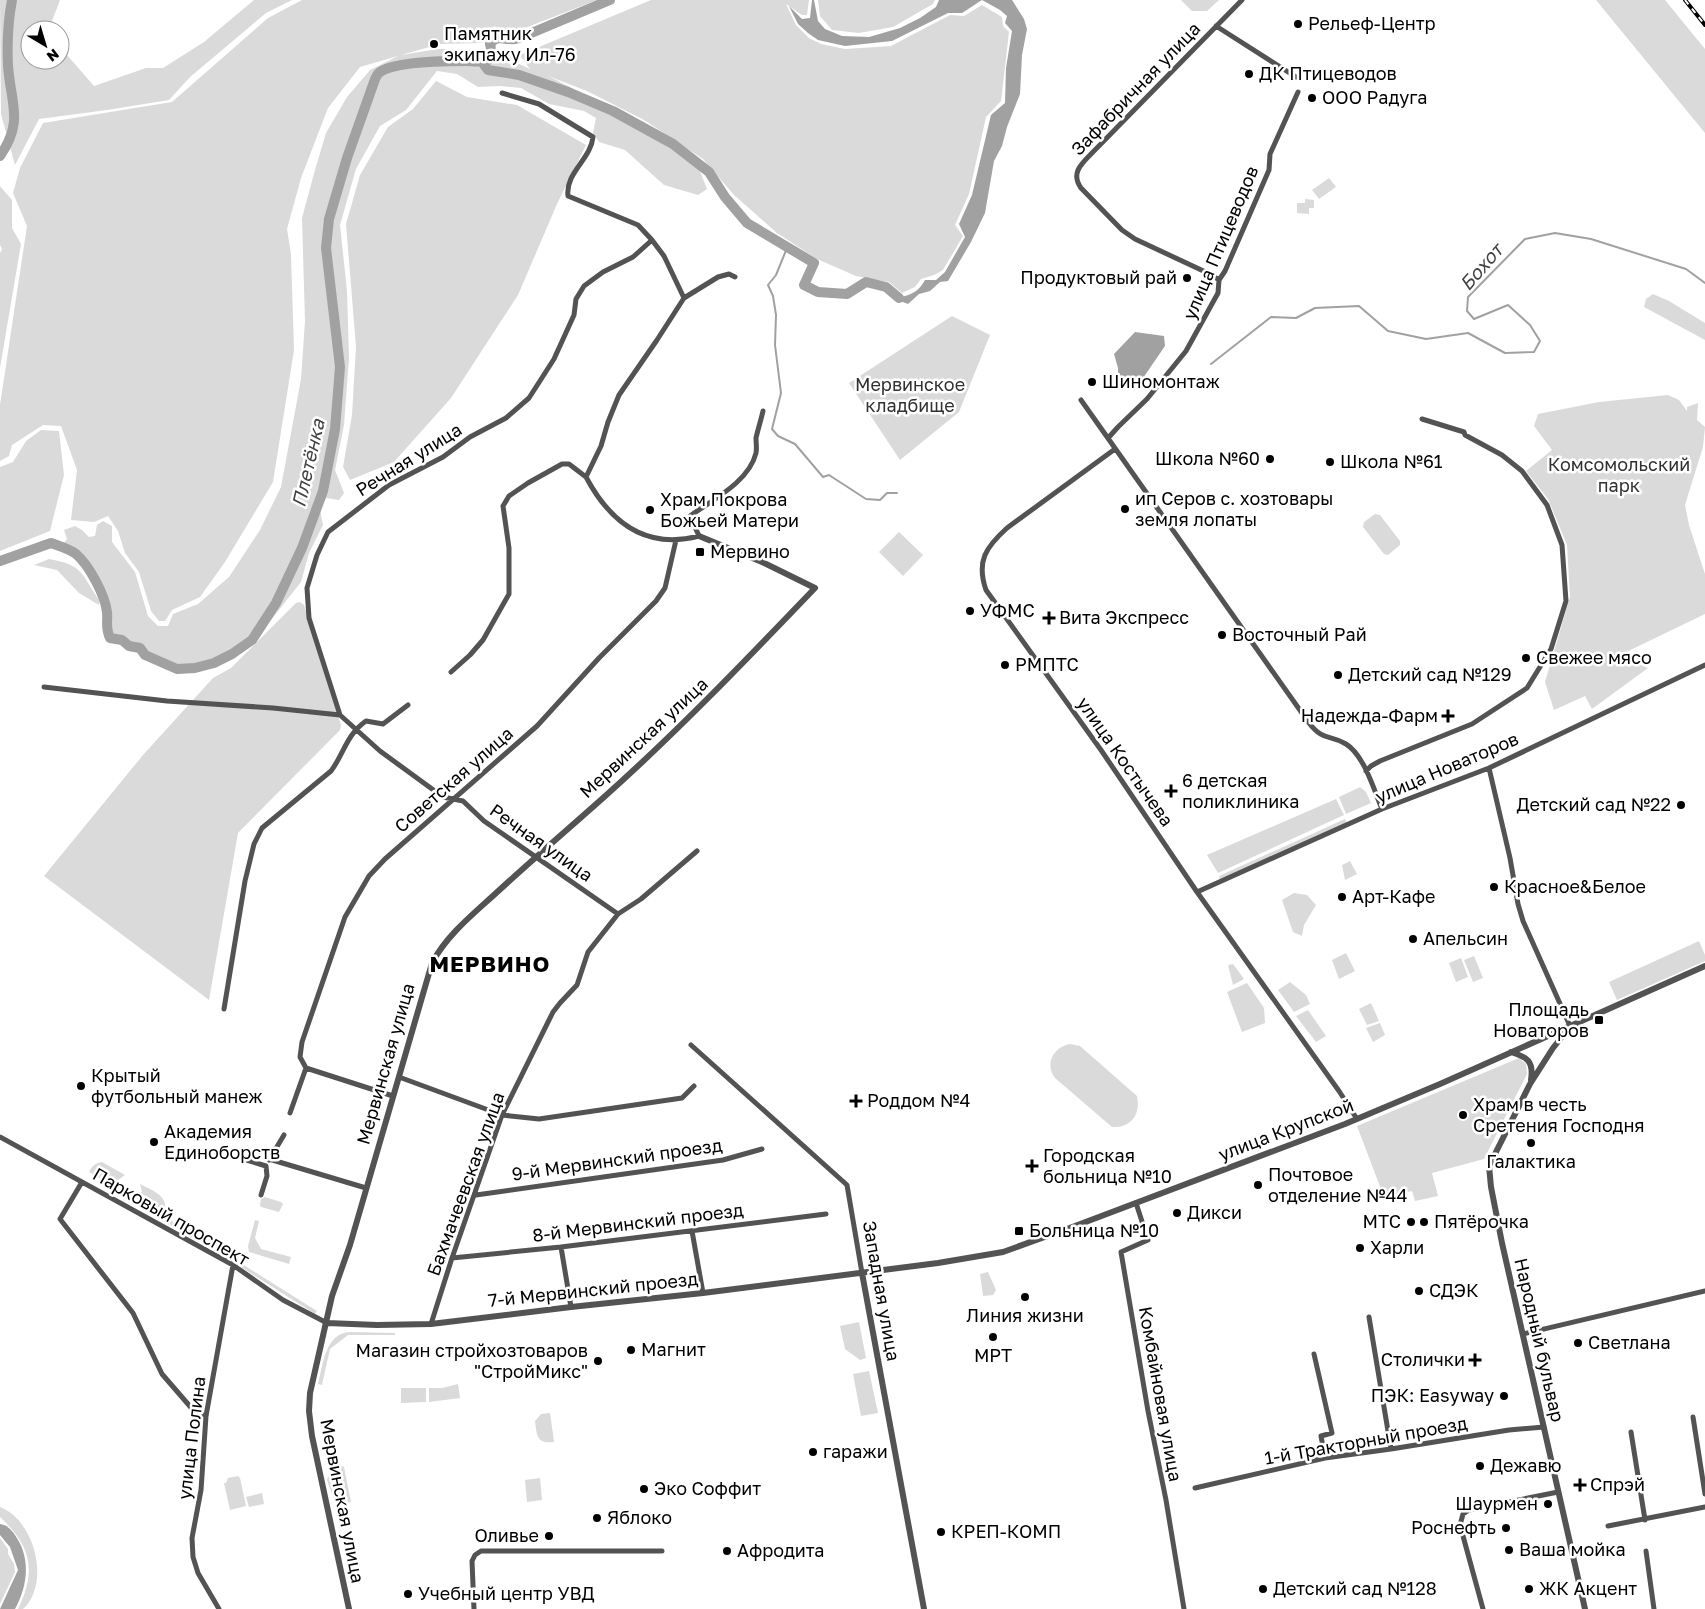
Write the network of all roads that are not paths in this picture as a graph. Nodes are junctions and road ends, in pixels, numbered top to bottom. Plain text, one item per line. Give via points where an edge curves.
1 (1242, 0) edge
2 (1216, 26) junction
3 (1296, 77) dead end
4 (1298, 92) dead end
5 (502, 93) dead end
6 (652, 240) junction
7 (734, 277) dead end
8 (1218, 280) junction
9 (684, 298) junction
10 (1081, 400) dead end
11 (763, 411) dead end
12 (1422, 419) dead end
13 (1109, 438) junction
14 (1115, 449) junction
15 (586, 477) junction
16 (699, 536) junction
17 (676, 540) junction
18 (1705, 665) edge
19 (451, 672) dead end
20 (44, 687) dead end
21 (408, 704) dead end
22 (340, 715) junction
23 (356, 730) junction
24 (1489, 768) junction
25 (1366, 771) junction
26 (453, 798) junction
27 (1382, 809) junction
28 (697, 851) dead end
29 (536, 856) junction
30 (1197, 892) junction
31 (618, 914) junction
32 (1705, 966) edge
33 (224, 1009) dead end
34 (1570, 1026) junction
35 (1544, 1037) junction
36 (691, 1045) dead end
37 (1553, 1048) junction
38 (1511, 1052) junction
39 (306, 1068) junction
40 (399, 1077) junction
41 (1530, 1084) junction
42 (694, 1086) dead end
43 (393, 1096) junction
44 (290, 1113) dead end
45 (502, 1115) junction
46 (1357, 1119) junction
47 (284, 1135) dead end
48 (0, 1137) edge
49 (762, 1149) dead end
50 (243, 1159) dead end
51 (269, 1159) junction
52 (266, 1166) junction
53 (82, 1182) junction
54 (366, 1188) junction
55 (476, 1194) junction
56 (261, 1195) dead end
57 (1136, 1203) junction
58 (826, 1214) dead end
59 (692, 1231) junction
60 (561, 1247) junction
61 (452, 1258) junction
62 (233, 1265) junction
63 (862, 1273) junction
64 (1705, 1291) edge
65 (703, 1293) junction
66 (571, 1307) junction
67 (1369, 1317) dead end
68 (327, 1324) junction
69 (431, 1324) junction
70 (1523, 1334) junction
71 (1314, 1354) dead end
72 (206, 1416) junction
73 (1693, 1417) dead end
74 (1544, 1427) junction
75 (1631, 1432) dead end
76 (1391, 1449) junction
77 (1324, 1458) junction
78 (1195, 1488) dead end
79 (1558, 1492) junction
80 (1705, 1494) edge
81 (1705, 1507) edge
82 (1645, 1520) junction
83 (1608, 1526) dead end
84 (662, 1551) dead end
85 (1646, 1551) dead end
86 (219, 1609) edge
87 (349, 1609) edge
88 (474, 1609) edge
89 (924, 1609) edge
90 (1184, 1609) edge
91 (1483, 1609) edge
92 (1585, 1609) edge
93 (1654, 1609) edge

1 - 2 street, Зафабричная улица
2 - 3 street
2 - 8 street, Зафабричная улица via 1080,165 1076,176 1081,188 1122,230
4 - 8 street, улица Птицеводов via 1270,154 1269,170 1226,271
5 - 6 street via 539,104 593,137 592,146 567,188 568,196 638,225
6 - 9 street via 664,256
6 - 22 street, Речная улица via 632,257 584,286 554,359 529,398 506,418 470,437 443,457 389,485 328,532 317,554 307,588 309,618
7 - 9 street via 729,274 718,277
8 - 13 street, улица Птицеводов via 1218,293 1186,352
9 - 15 street via 619,395
10 - 13 street
11 - 16 street via 751,466 726,492 690,516
12 - 25 street, улица Новаторов via 1464,432 1502,455 1527,476 1547,505 1562,545 1566,601 1551,649 1527,688 1472,724 1380,761
13 - 14 street
14 - 25 street via 1309,723 1318,734 1348,745
14 - 30 street, улица Костычева via 992,542 985,555 982,579 986,590 1101,750
15 - 17 street via 593,491 629,528 654,539
15 - 19 street via 569,464 562,464 509,496 503,506 509,548 509,594 483,640
16 - 17 street
16 - 29 street, Мервинская улица via 815,588 706,702
17 - 26 street, Советская улица via 664,588 656,601 537,726
18 - 24 street, улица Новаторов
20 - 22 street
21 - 23 street via 383,724 366,721
22 - 23 street, Речная улица
23 - 26 street, Речная улица via 442,797
23 - 33 street via 332,771 262,828 257,836 245,881
24 - 27 street, улица Новаторов
24 - 34 street via 1523,922
25 - 27 street
26 - 29 street, Речная улица via 463,801 484,821
26 - 39 street, Советская улица via 369,876 345,917 302,1042 300,1057
27 - 30 street, улица Новаторов
28 - 31 street, Бахмачеевская улица via 641,899
29 - 31 street, Речная улица
29 - 40 street, Мервинская улица via 452,933 438,952 427,975
30 - 46 street, улица Костычева
31 - 45 street, Бахмачеевская улица via 588,952 578,985 553,1012
32 - 34 street, улица Крупской
34 - 35 street, улица Крупской
34 - 37 street, Народный бульвар
35 - 37 street via 1552,1038
35 - 38 street, улица Крупской
36 - 63 street, Западная улица via 847,1185
37 - 41 street, Народный бульвар
38 - 41 street via 1524,1056 1530,1062
38 - 46 street, улица Крупской
39 - 43 street
39 - 44 street
40 - 43 street, Мервинская улица
40 - 45 street
41 - 70 street, Народный бульвар via 1489,1166
42 - 45 street via 682,1098 545,1118
43 - 54 street, Мервинская улица
45 - 55 street, Бахмачеевская улица
46 - 57 street, улица Крупской
47 - 51 street
48 - 53 street, Парковый проспект
49 - 55 street, 9-й Мервинский проезд via 722,1160
50 - 52 street
51 - 52 street
51 - 54 street
52 - 56 street
53 - 62 street, Парковый проспект
53 - 72 street via 60,1219 133,1313 162,1374 194,1411
54 - 68 street, Мервинская улица via 332,1296
55 - 61 street, Бахмачеевская улица
57 - 63 street, улица Крупской via 1003,1252
57 - 90 street, Комбайновая улица via 1148,1240 1121,1252
58 - 59 street, 8-й Мервинский проезд
59 - 60 street, 8-й Мервинский проезд
59 - 65 street
60 - 61 street, 8-й Мервинский проезд
60 - 66 street
61 - 69 street, Бахмачеевская улица
62 - 68 street, Парковый проспект via 283,1300
62 - 72 street, улица Полина
63 - 65 street, 7-й Мервинский проезд
63 - 89 street, Западная улица
64 - 70 street
65 - 66 street, 7-й Мервинский проезд
66 - 69 street, 7-й Мервинский проезд
67 - 76 street
68 - 69 street, 7-й Мервинский проезд
68 - 87 street, Мервинская улица via 310,1393 309,1411
70 - 74 street, Народный бульвар
71 - 77 street via 1332,1433 1321,1436
72 - 86 street, улица Полина via 201,1490 192,1549 198,1573
73 - 80 street
74 - 76 street, 1-й Тракторный проезд
74 - 79 street, Народный бульвар
75 - 82 street
76 - 77 street, 1-й Тракторный проезд
77 - 78 street, 1-й Тракторный проезд
79 - 91 street via 1469,1510 1463,1514 1460,1525
79 - 92 street, Народный бульвар
81 - 82 street
82 - 83 street
84 - 88 street via 481,1551 472,1561
85 - 93 street

